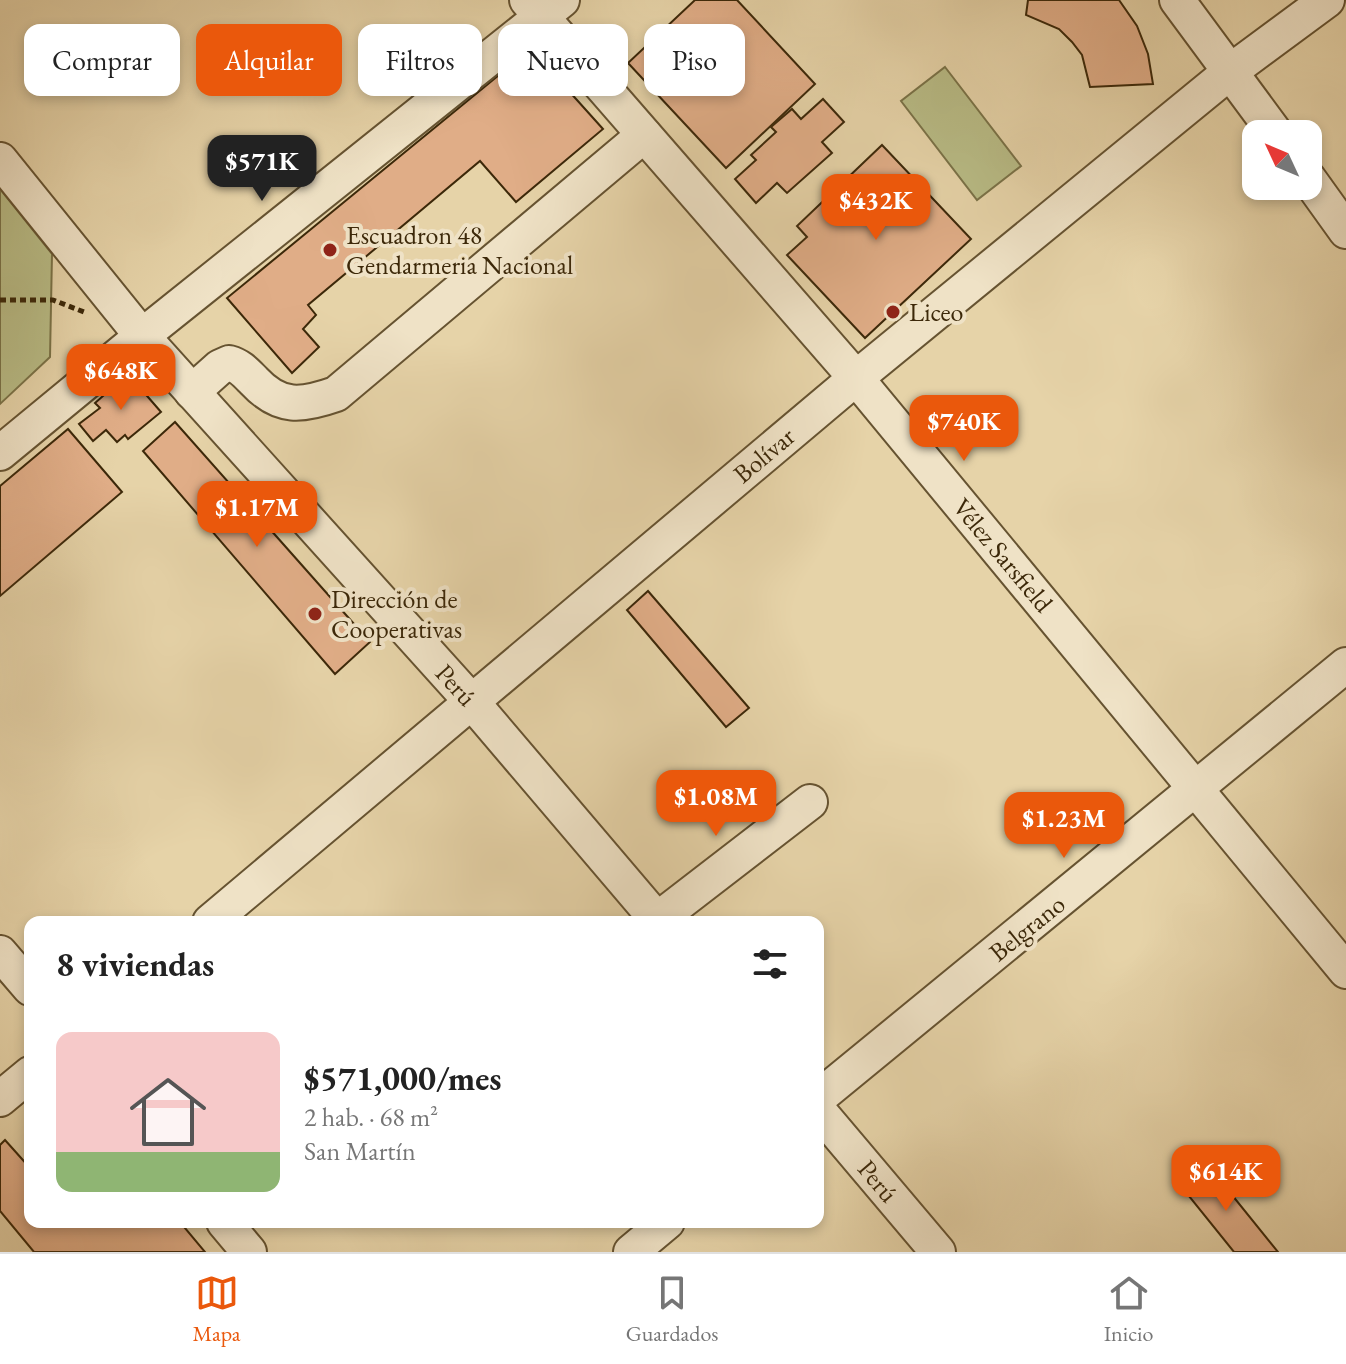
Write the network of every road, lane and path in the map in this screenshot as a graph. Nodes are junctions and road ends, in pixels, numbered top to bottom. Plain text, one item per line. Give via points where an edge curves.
1 (1177, 0) edge
2 (1327, 0) edge
3 (543, 6) edge
4 (1231, 71) junction
5 (1266, 120) edge
6 (644, 135) junction
7 (0, 160) edge
8 (1322, 198) edge
9 (1346, 231) edge
10 (0, 300) edge
11 (91, 315) dead end
12 (142, 336) junction
13 (856, 378) junction
14 (192, 392) junction
15 (0, 453) edge
16 (1346, 665) edge
17 (471, 701) junction
18 (1196, 789) junction
19 (810, 802) dead end
20 (217, 916) edge
21 (654, 916) edge
22 (664, 916) edge
23 (0, 953) edge
24 (1346, 971) edge
25 (24, 981) edge
26 (24, 1079) edge
27 (824, 1093) edge
28 (0, 1099) edge
29 (824, 1117) edge
30 (229, 1228) edge
31 (660, 1228) edge
32 (249, 1252) edge
33 (631, 1252) edge
34 (938, 1252) edge

1 - 4 street
2 - 4 street, Bolívar
3 - 6 street, Vélez Sarsfield
3 - 12 street
4 - 5 street
4 - 13 street, Bolívar
6 - 13 street, Vélez Sarsfield
6 - 14 street via 336,394 311,403 289,403 270,397 240,366 229,363
7 - 12 street, Perú
8 - 9 street
10 - 11 path via 53,300
12 - 14 street, Perú
12 - 15 street
13 - 17 street, Bolívar
13 - 18 street, Vélez Sarsfield
14 - 17 street, Perú
16 - 18 street, Belgrano
17 - 20 street, Bolívar
17 - 21 street, Perú
18 - 24 street, Vélez Sarsfield
18 - 27 street, Belgrano
19 - 22 street
23 - 25 street
26 - 28 street
29 - 34 street, Perú
30 - 32 street
31 - 33 street

